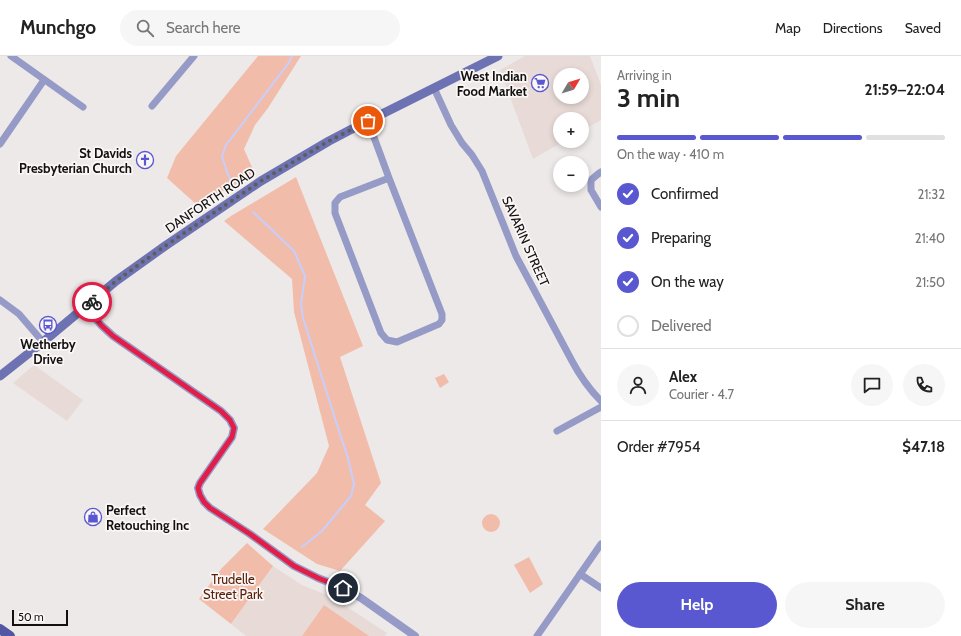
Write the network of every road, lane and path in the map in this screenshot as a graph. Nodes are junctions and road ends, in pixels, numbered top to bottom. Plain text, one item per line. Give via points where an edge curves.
1 (11, 56) edge
2 (194, 56) edge
3 (498, 56) edge
4 (44, 80) junction
5 (434, 88) junction
6 (152, 106) dead end
7 (83, 107) dead end
8 (368, 121) junction
9 (0, 144) edge
10 (601, 172) edge
11 (389, 178) junction
12 (601, 207) edge
13 (0, 300) edge
14 (86, 306) junction
15 (43, 342) junction
16 (0, 376) edge
17 (601, 401) edge
18 (601, 407) edge
19 (558, 431) dead end
20 (601, 544) edge
21 (580, 574) junction
22 (601, 588) edge
23 (0, 629) edge
24 (10, 636) edge
25 (416, 636) edge
26 (537, 636) edge

1 - 4 street
2 - 6 street
3 - 5 main road, DANFORTH ROAD
4 - 7 street
4 - 9 street
5 - 8 main road, DANFORTH ROAD
5 - 17 street, SAVARIN STREET via 451,125 482,171 516,256 572,361 592,392
8 - 11 street
8 - 14 main road, DANFORTH ROAD via 250,188 116,281
10 - 12 street via 592,180 591,190
11 - 11 street via 442,312 442,321 437,325 397,342 387,340 380,333 334,213 335,202 340,197
13 - 15 street via 19,314
14 - 15 main road, DANFORTH ROAD
14 - 25 street via 113,336 221,411 230,420 234,428 232,437 198,488 204,502 294,566 361,598
15 - 16 main road, DANFORTH ROAD
18 - 19 street
20 - 21 street
21 - 22 street
21 - 26 street
23 - 24 main road

